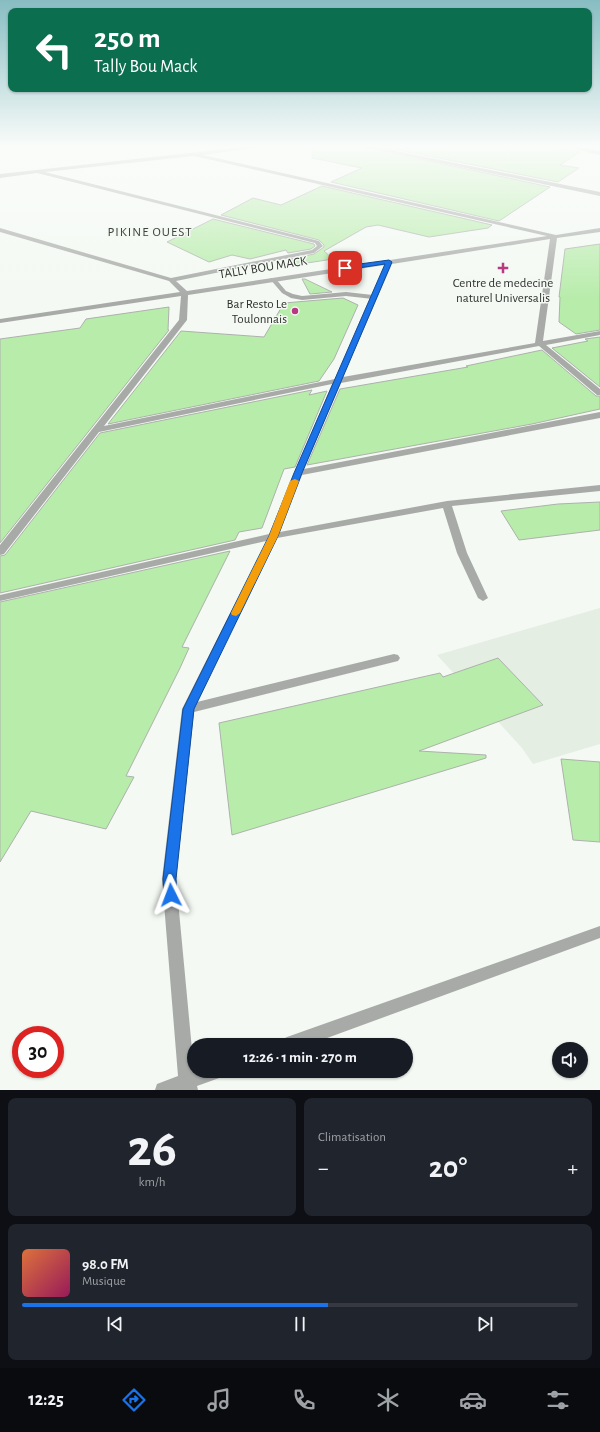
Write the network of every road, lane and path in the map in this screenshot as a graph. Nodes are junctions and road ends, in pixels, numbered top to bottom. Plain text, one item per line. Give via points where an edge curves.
1 (136, 197) edge
2 (382, 197) edge
3 (0, 230) edge
4 (600, 230) edge
5 (554, 236) junction
6 (389, 262) junction
7 (273, 279) junction
8 (171, 280) junction
9 (185, 292) junction
10 (373, 297) junction
11 (1, 321) edge
12 (600, 333) edge
13 (539, 344) junction
14 (337, 381) junction
15 (600, 393) edge
16 (600, 415) edge
17 (96, 430) junction
18 (298, 473) junction
19 (600, 488) edge
20 (447, 504) junction
21 (273, 536) junction
22 (0, 552) edge
23 (0, 598) edge
24 (483, 598) dead end
25 (394, 658) dead end
26 (188, 709) junction
27 (600, 932) edge
28 (306, 1038) edge
29 (203, 1078) edge
30 (188, 1086) edge
31 (163, 1090) edge

1 - 8 street via 317,242 320,246 314,251
2 - 5 street
3 - 8 street
4 - 5 street, TALLY BOU MACK
5 - 6 street, TALLY BOU MACK
5 - 13 street
6 - 7 street, TALLY BOU MACK
6 - 10 street
7 - 9 street, TALLY BOU MACK
7 - 10 street via 284,292 302,298 346,294
8 - 9 street
9 - 11 street, TALLY BOU MACK
9 - 17 street via 183,320
10 - 14 street
12 - 13 street
13 - 14 street
13 - 15 street
14 - 17 street
14 - 18 street
16 - 18 street
17 - 22 street
18 - 21 street
19 - 20 street
20 - 21 street
20 - 24 street via 462,553
21 - 23 street
21 - 26 street
25 - 26 street
26 - 30 street via 169,879
27 - 28 street
29 - 30 street
30 - 31 street

